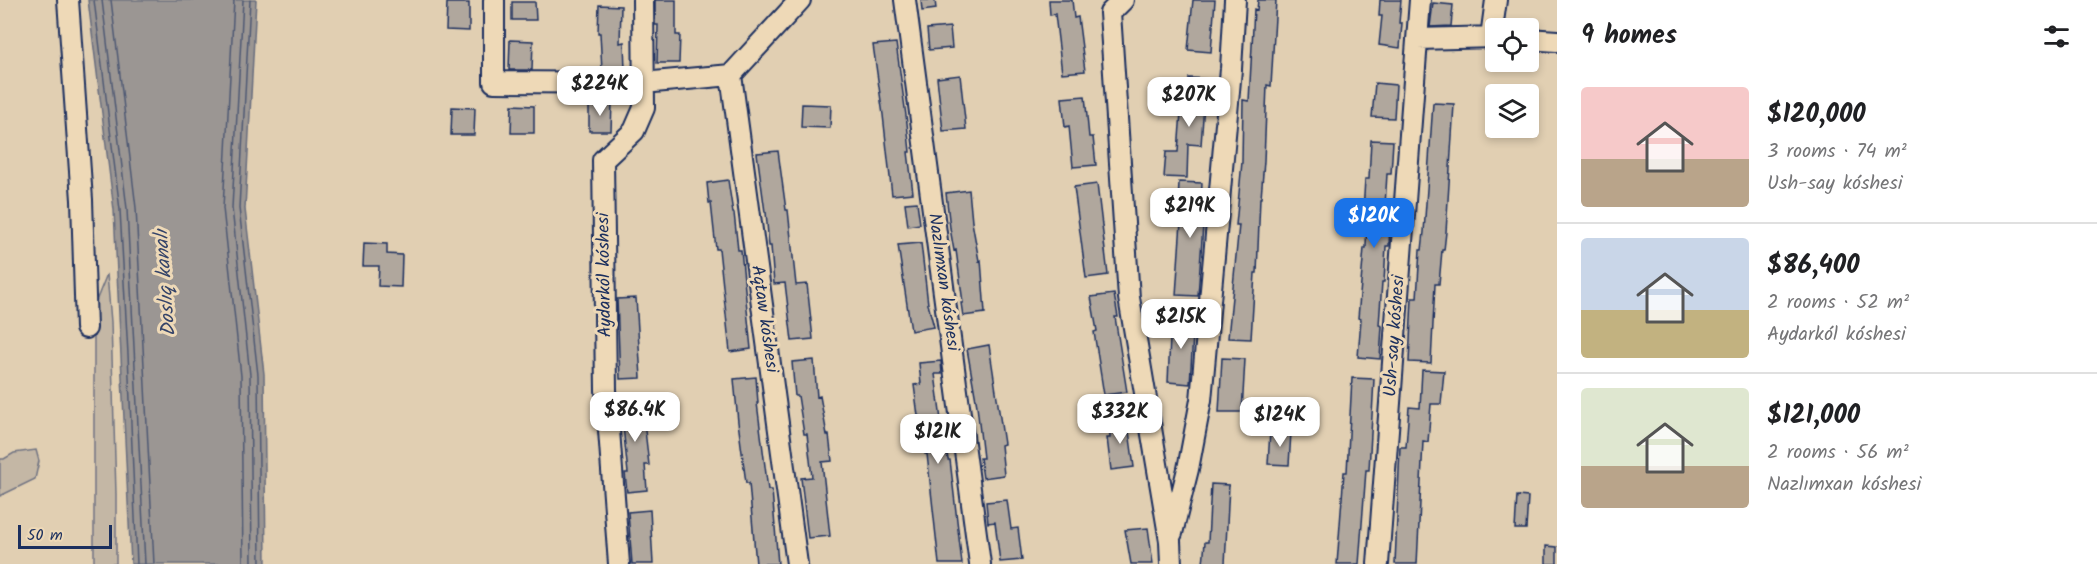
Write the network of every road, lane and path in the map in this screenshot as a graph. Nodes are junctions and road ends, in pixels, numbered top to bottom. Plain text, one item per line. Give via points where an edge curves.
1 (68, 0) edge
2 (494, 0) edge
3 (643, 0) edge
4 (800, 0) edge
5 (905, 0) edge
6 (1236, 0) edge
7 (1420, 0) edge
8 (1496, 0) edge
9 (1117, 7) edge
10 (1495, 18) edge
11 (1485, 37) edge
12 (1417, 39) junction
13 (1539, 40) edge
14 (1557, 41) edge
15 (731, 75) junction
16 (643, 83) junction
17 (86, 328) dead end
18 (1170, 542) junction
19 (620, 564) edge
20 (797, 564) edge
21 (981, 564) edge
22 (1171, 564) edge
23 (1378, 564) edge

1 - 17 street via 82,200
2 - 16 street via 494,82
3 - 16 street, Aydarkól kóshesi
4 - 15 street
5 - 21 street, Nazlımxan kóshesi
6 - 18 street via 1201,400
7 - 12 street, Ush-say kóshesi
8 - 10 street
9 - 18 street via 1130,298
11 - 12 street
12 - 23 street, Ush-say kóshesi
13 - 14 street
15 - 16 street
15 - 20 street, Aqtaw kóshesi
16 - 19 street, Aydarkól kóshesi via 644,108 634,131 603,160 606,390
18 - 22 street

